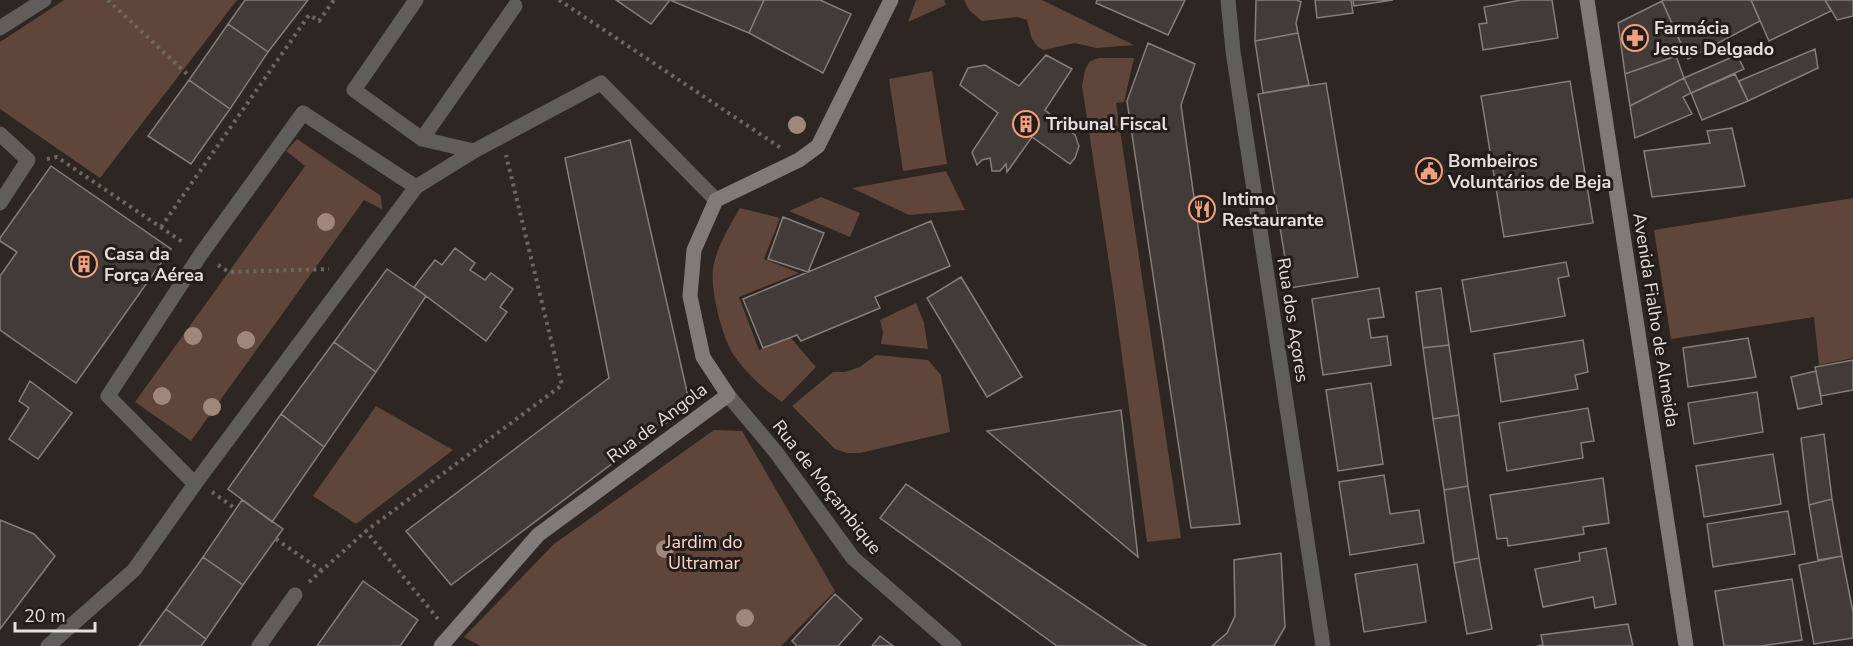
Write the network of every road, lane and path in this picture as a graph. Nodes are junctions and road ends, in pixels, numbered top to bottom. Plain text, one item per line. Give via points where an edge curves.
1 (44, 0) edge
2 (108, 0) edge
3 (334, 0) edge
4 (416, 0) edge
5 (559, 0) edge
6 (891, 0) edge
7 (1228, 0) edge
8 (1587, 0) edge
9 (515, 6) dead end
10 (0, 28) edge
11 (188, 74) dead end
12 (0, 134) edge
13 (502, 136) junction
14 (422, 139) junction
15 (474, 151) junction
16 (28, 160) junction
17 (798, 160) junction
18 (416, 187) junction
19 (716, 200) junction
20 (0, 203) edge
21 (161, 227) junction
22 (201, 254) junction
23 (356, 268) junction
24 (728, 395) junction
25 (196, 483) junction
26 (236, 509) dead end
27 (366, 531) junction
28 (276, 539) dead end
29 (322, 571) junction
30 (295, 595) joint
31 (446, 640) edge
32 (51, 645) edge
33 (259, 646) edge
34 (954, 646) edge
35 (1323, 646) edge
36 (1686, 646) edge

1 - 10 street
2 - 11 path
3 - 21 path via 319,21 309,15
4 - 14 street via 354,90
5 - 17 path
6 - 17 street via 818,146
7 - 35 street, Rua dos Açores
8 - 36 street, Avenida Fialho de Almeida
9 - 14 street
12 - 16 street
13 - 15 street
13 - 19 street via 602,82
13 - 27 path via 562,385
14 - 15 street
15 - 18 street
16 - 20 street
16 - 21 path via 57,157
17 - 19 street
18 - 22 street via 303,113
18 - 23 street
19 - 24 street, Rua de Angola via 694,250 690,296 703,357
21 - 22 path
22 - 23 path via 229,272
22 - 25 street via 108,396
23 - 25 street
24 - 31 street, Rua de Angola via 538,535
24 - 34 street, Rua de Moçambique via 853,558
25 - 26 path
25 - 32 street via 134,570
27 - 29 path
27 - 31 path
28 - 29 path
29 - 30 path
30 - 33 street

